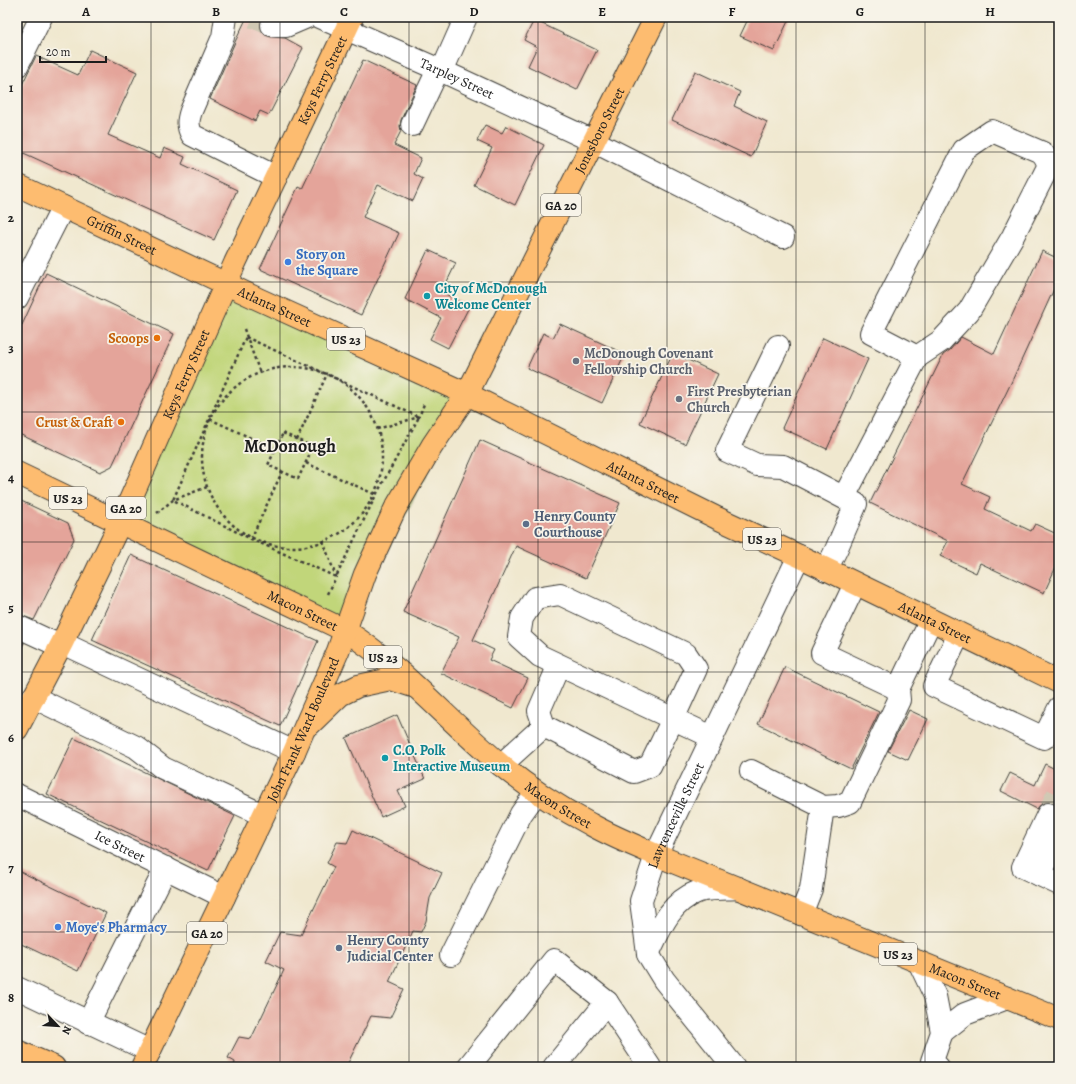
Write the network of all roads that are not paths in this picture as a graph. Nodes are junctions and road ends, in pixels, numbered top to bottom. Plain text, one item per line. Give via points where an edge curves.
1 (41, 17) edge
2 (226, 17) edge
3 (307, 17) edge
4 (319, 17) edge
5 (466, 17) edge
6 (656, 17) edge
7 (349, 23) edge
8 (272, 25) tunnel mouth
9 (17, 66) edge
10 (440, 70) junction
11 (412, 125) dead end
12 (593, 141) junction
13 (276, 177) junction
14 (17, 185) edge
15 (63, 207) junction
16 (783, 237) dead end
17 (226, 284) junction
18 (17, 298) edge
19 (778, 346) dead end
20 (917, 357) junction
21 (467, 394) junction
22 (17, 473) edge
23 (844, 497) junction
24 (120, 522) junction
25 (799, 556) junction
26 (826, 570) junction
27 (855, 584) junction
28 (931, 620) junction
29 (17, 626) edge
30 (346, 631) junction
31 (959, 634) junction
32 (61, 645) junction
33 (559, 665) junction
34 (1059, 682) edge
35 (417, 687) junction
36 (898, 689) junction
37 (33, 697) junction
38 (1059, 708) edge
39 (673, 719) junction
40 (544, 726) junction
41 (17, 729) edge
42 (303, 731) junction
43 (712, 737) junction
44 (1052, 742) edge
45 (294, 752) junction
46 (501, 765) junction
47 (751, 771) dead end
48 (536, 793) junction
49 (17, 795) edge
50 (823, 807) junction
51 (1048, 814) tunnel mouth
52 (263, 816) junction
53 (1059, 835) tunnel mouth
54 (656, 855) junction
55 (166, 868) junction
56 (1041, 875) edge
57 (738, 888) junction
58 (224, 898) junction
59 (801, 914) junction
60 (648, 954) junction
61 (452, 955) dead end
62 (919, 962) junction
63 (17, 988) edge
64 (1007, 998) junction
65 (607, 1002) junction
66 (1059, 1019) edge
67 (88, 1023) junction
68 (942, 1032) junction
69 (17, 1051) edge
70 (145, 1063) edge
71 (932, 1065) edge
72 (50, 1066) edge
73 (468, 1067) edge
74 (554, 1067) edge
75 (650, 1067) edge
76 (734, 1067) edge

1 - 9 street
2 - 13 street via 223,36 190,111 189,130 192,135
3 - 8 street via 286,26
4 - 7 street, Tarpley Street
5 - 10 street
6 - 12 main road, Jonesboro Street / GA 20
7 - 10 street, Tarpley Street
7 - 13 main road, Keys Ferry Street / GA 20
10 - 11 street
10 - 12 street, Tarpley Street
12 - 16 street, Tarpley Street
12 - 21 main road, Jonesboro Street / GA 20
13 - 17 main road, Keys Ferry Street / GA 20
14 - 15 main road, Griffin Street / US 23
15 - 17 main road, Griffin Street / US 23
15 - 18 street
17 - 21 main road, Atlanta Street / US 23
17 - 24 main road, Keys Ferry Street / GA 20
19 - 23 street via 727,451 757,465 782,466
20 - 20 street via 871,333 964,150 992,131 1043,153 1049,165 1013,236 969,311 941,341
20 - 23 street
21 - 25 main road, Atlanta Street / US 23
21 - 30 main road, John Frank Ward Boulevard / GA 20 via 432,446 395,509 365,574
22 - 24 main road, Macon Street / US 23
23 - 26 street via 856,504
24 - 30 main road, Macon Street / US 23
24 - 32 main road, Keys Ferry Street / GA 20
25 - 26 main road, Atlanta Street / US 23
25 - 43 street, Lawrenceville Street
26 - 27 main road, Atlanta Street / US 23
27 - 28 main road, Atlanta Street / US 23
27 - 36 street via 822,653
28 - 31 main road, Atlanta Street / US 23
28 - 36 street
29 - 32 street
30 - 35 main road, Macon Street / US 23 via 364,642
30 - 42 main road, John Frank Ward Boulevard / GA 20
31 - 34 main road, Atlanta Street / US 23
31 - 44 street via 934,686
32 - 37 main road, Keys Ferry Street / GA 20
32 - 45 street
33 - 39 street
33 - 39 street via 540,656 519,637 522,618 536,598 560,594 686,654 696,669
33 - 40 street via 539,711
35 - 42 main road via 391,680 358,686 340,695
35 - 46 main road, Macon Street / US 23
36 - 50 street via 899,700 850,802
37 - 41 main road, Keys Ferry Street / GA 20
37 - 52 street via 136,747 163,768
38 - 44 street
39 - 40 street via 650,766 634,772
39 - 43 street
40 - 46 street
42 - 45 main road, John Frank Ward Boulevard / GA 20
43 - 54 street, Lawrenceville Street
45 - 52 main road, John Frank Ward Boulevard / GA 20
46 - 48 main road, Macon Street / US 23
47 - 50 street
48 - 54 main road, Macon Street / US 23 via 591,825
48 - 61 street via 521,814
49 - 55 street, Ice Street
50 - 59 street via 811,889
51 - 56 street
52 - 58 main road, John Frank Ward Boulevard / GA 20
53 - 56 street
54 - 57 main road, Macon Street / US 23
54 - 60 street, Lawrenceville Street via 641,901
55 - 58 street, Ice Street
55 - 67 street
57 - 59 main road, Macon Street / US 23
57 - 60 street via 698,891 679,901 667,916
58 - 70 main road, John Frank Ward Boulevard / GA 20
59 - 62 main road, Macon Street / US 23
60 - 76 street, Lawrenceville Street via 664,980
62 - 64 main road, Macon Street / US 23
62 - 68 street via 935,996
63 - 67 street
64 - 66 main road, Macon Street / US 23
64 - 68 street via 965,1014
65 - 73 street via 554,960
65 - 74 street
65 - 75 street
67 - 70 street
68 - 71 street
69 - 72 main road

